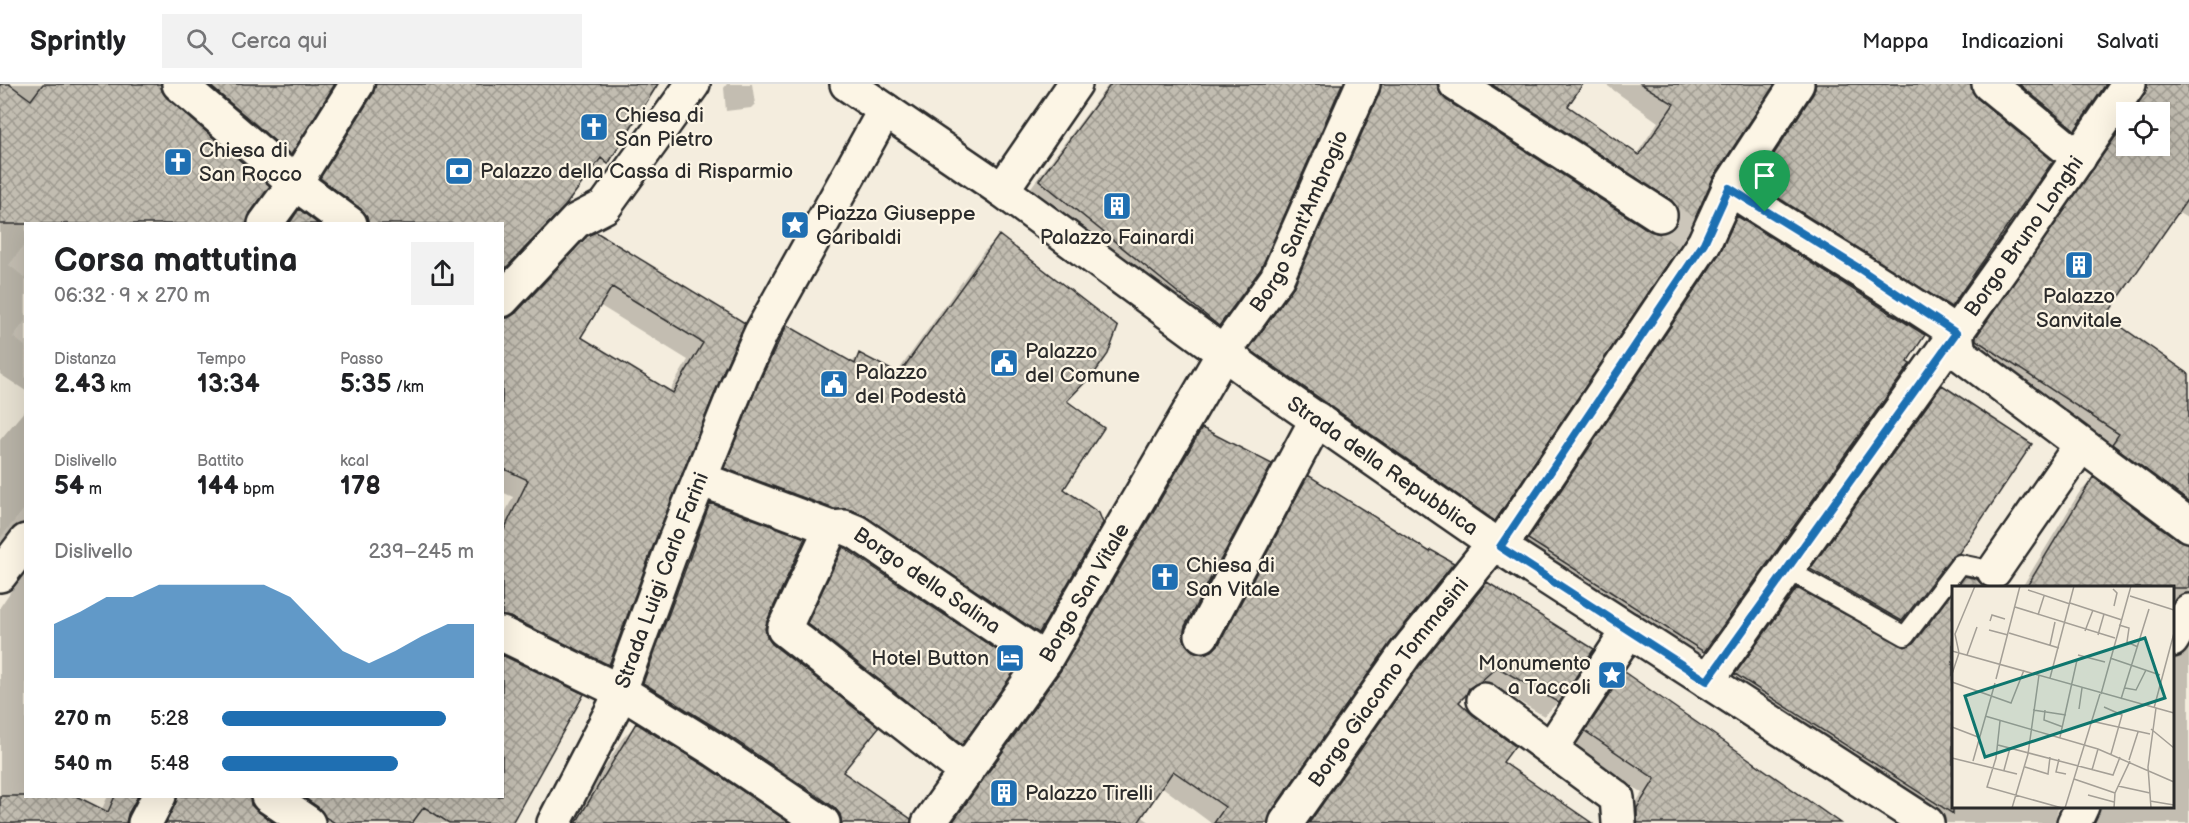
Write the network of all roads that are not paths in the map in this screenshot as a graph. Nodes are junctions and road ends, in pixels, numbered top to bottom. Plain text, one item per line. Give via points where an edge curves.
1 (179, 84) edge
2 (357, 84) edge
3 (693, 84) edge
4 (846, 84) edge
5 (1075, 84) edge
6 (1363, 84) edge
7 (1456, 84) edge
8 (1797, 84) edge
9 (1989, 84) edge
10 (2129, 84) edge
11 (885, 110) junction
12 (2079, 158) junction
13 (295, 183) junction
14 (1729, 188) junction
15 (1002, 190) junction
16 (1660, 215) tunnel mouth
17 (266, 222) edge
18 (347, 222) edge
19 (504, 298) edge
20 (1957, 343) junction
21 (1224, 352) junction
22 (1317, 419) junction
23 (2081, 445) junction
24 (700, 479) junction
25 (2189, 525) edge
26 (831, 528) junction
27 (24, 544) edge
28 (1497, 545) junction
29 (1786, 569) junction
30 (1994, 571) joint
31 (0, 575) edge
32 (2189, 611) edge
33 (1629, 630) junction
34 (504, 635) edge
35 (1202, 635) dead end
36 (2174, 637) edge
37 (1045, 660) junction
38 (1707, 681) junction
39 (620, 691) junction
40 (1484, 700) dead end
41 (1551, 749) junction
42 (966, 772) junction
43 (158, 798) edge
44 (271, 798) edge
45 (2082, 808) edge
46 (1618, 810) edge
47 (1297, 819) edge
48 (305, 822) edge
49 (145, 823) edge
50 (554, 823) edge
51 (823, 823) edge
52 (929, 823) edge
53 (1927, 823) edge
54 (2074, 823) edge

1 - 13 street
2 - 13 street
3 - 19 street via 605,206 576,221
4 - 11 street
5 - 15 street
6 - 21 street, Borgo Sant'Ambrogio via 1277,278
7 - 16 street
8 - 14 street, Borgo Giacomo Tommasini
9 - 12 street
10 - 12 street, Borgo Bruno Longhi
11 - 15 street
11 - 24 street, Strada Luigi Carlo Farini via 760,333
12 - 20 street, Borgo Bruno Longhi
13 - 17 street
13 - 18 street
14 - 20 street via 1860,269
14 - 28 street, Borgo Giacomo Tommasini via 1699,240
15 - 21 street, Strada della Repubblica
20 - 23 street
20 - 29 street, Borgo Bruno Longhi
21 - 22 street, Strada della Repubblica
21 - 37 street, Borgo San Vitale
22 - 28 street, Strada della Repubblica
22 - 35 street
23 - 25 street
23 - 30 street
24 - 26 street, Borgo della Salina
24 - 39 street, Strada Luigi Carlo Farini
26 - 37 street, Borgo della Salina via 844,527 856,532
26 - 42 street via 784,629
27 - 31 street
28 - 33 street, Strada della Repubblica
28 - 47 street, Borgo Giacomo Tommasini via 1405,654
29 - 30 lane via 1905,636 1960,564
29 - 38 street, Borgo Bruno Longhi
32 - 36 street
33 - 38 street, Strada della Repubblica
33 - 41 street
34 - 39 street
37 - 42 street, Borgo San Vitale
38 - 53 street, Strada della Repubblica
39 - 50 street, Strada Luigi Carlo Farini
39 - 51 street
40 - 41 street
41 - 46 street
42 - 52 street, Borgo San Vitale
43 - 49 street
44 - 48 street
45 - 54 street

